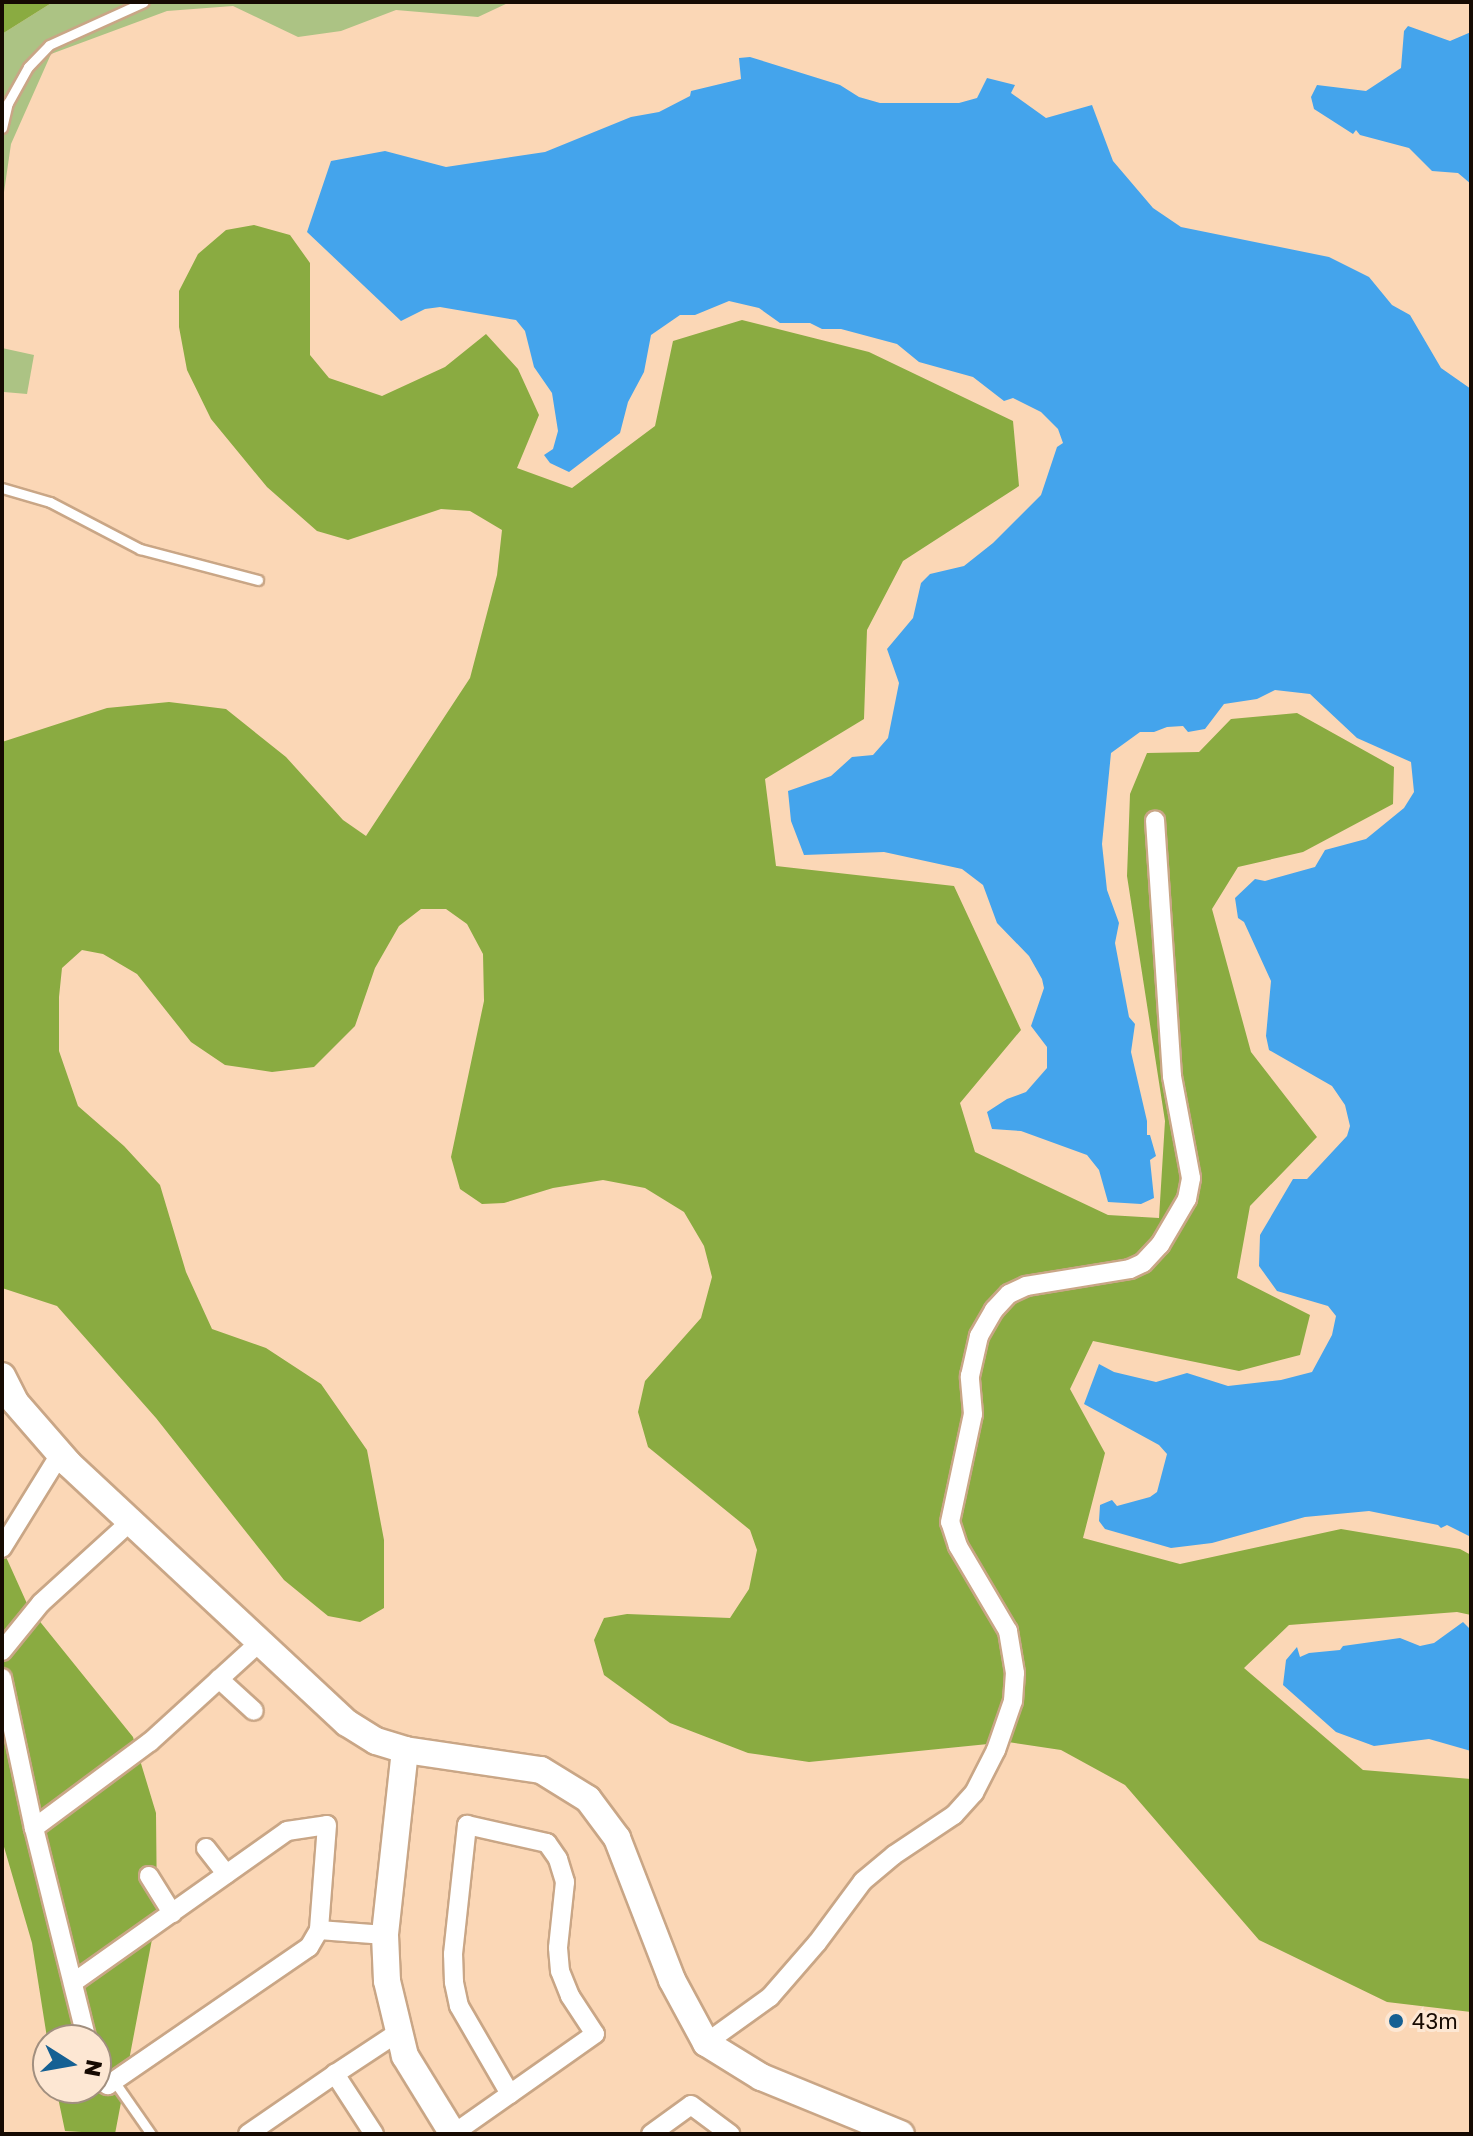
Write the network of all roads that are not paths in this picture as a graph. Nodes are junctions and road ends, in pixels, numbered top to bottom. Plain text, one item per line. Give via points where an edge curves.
1 (144, 2) edge
2 (2, 128) edge
3 (2, 488) edge
4 (258, 580) dead end
5 (1155, 821) dead end
6 (2, 1376) edge
7 (60, 1454) junction
8 (131, 1521) junction
9 (2, 1548) edge
10 (260, 1642) junction
11 (2, 1651) edge
12 (2, 1678) edge
13 (219, 1679) junction
14 (254, 1711) dead end
15 (405, 1750) junction
16 (34, 1828) junction
17 (206, 1848) dead end
18 (226, 1874) junction
19 (149, 1876) dead end
20 (172, 1913) junction
21 (319, 1930) junction
22 (385, 1935) junction
23 (74, 1982) junction
24 (83, 2024) edge
25 (397, 2033) junction
26 (706, 2043) junction
27 (335, 2074) junction
28 (112, 2075) edge
29 (112, 2088) edge
30 (510, 2094) junction
31 (151, 2134) edge
32 (248, 2134) edge
33 (374, 2134) edge
34 (453, 2134) edge
35 (651, 2134) edge
36 (730, 2134) edge
37 (901, 2134) edge

1 - 2 lane via 49,45 28,67 8,103
3 - 4 lane via 50,502 140,549
5 - 26 street via 1172,1076 1191,1178 1187,1199 1143,1263 1026,1286 1009,1294 979,1336 970,1376 973,1414 950,1522 958,1546 1008,1631 1013,1701 996,1750 974,1793 954,1815 863,1881 770,1997
6 - 7 street via 15,1402
7 - 8 street
7 - 9 street
8 - 10 street
8 - 11 street via 41,1603
10 - 13 street
10 - 15 street via 347,1723 376,1741
12 - 16 street
13 - 14 street
13 - 16 street via 150,1742
15 - 22 street
15 - 26 street via 541,1770 588,1799 617,1838 672,1980
16 - 23 street
17 - 18 street
18 - 20 street
18 - 21 street via 287,1831 327,1825
19 - 20 street
20 - 23 street
21 - 22 street
21 - 28 street via 309,1947
22 - 25 street
23 - 24 street
25 - 27 street
25 - 34 street via 419,2083
26 - 37 street via 761,2077
27 - 32 street
27 - 33 street
29 - 31 lane
30 - 30 street via 595,2034 560,1971 565,1882 558,1859 547,1843 529,1836 467,1825 454,1982 459,2006
30 - 34 street
35 - 36 street via 691,2105

